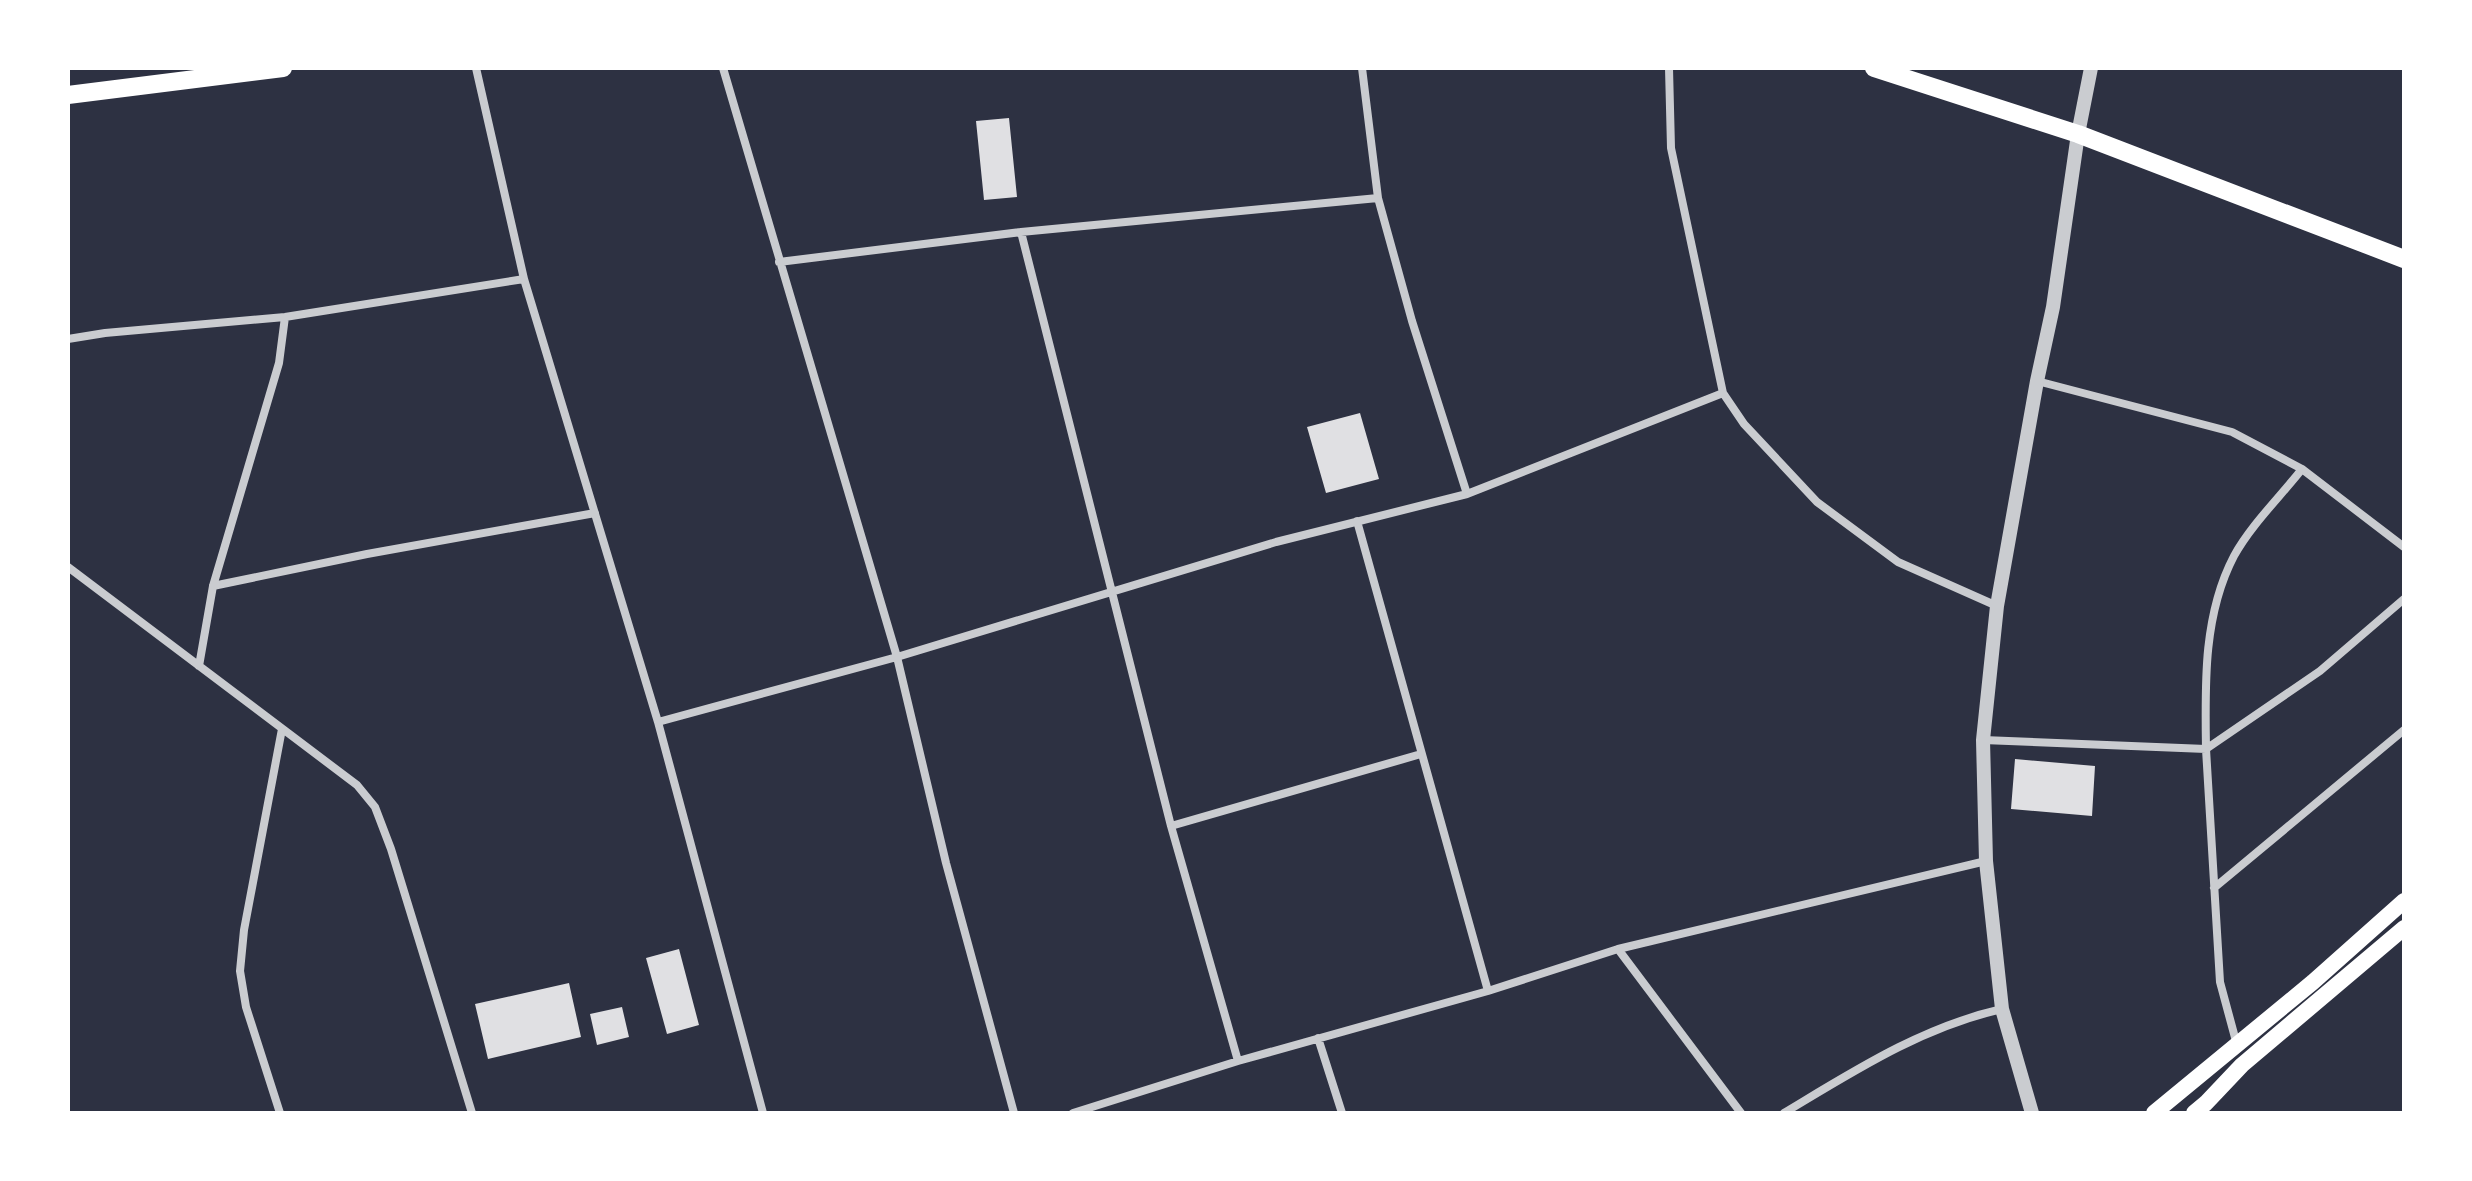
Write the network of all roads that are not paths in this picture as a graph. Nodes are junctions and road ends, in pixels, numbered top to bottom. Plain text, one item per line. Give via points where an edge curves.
1 (283, 68) edge
2 (476, 68) edge
3 (723, 68) edge
4 (1362, 68) edge
5 (1669, 68) edge
6 (1874, 68) edge
7 (2091, 68) edge
8 (221, 72) edge
9 (68, 95) edge
10 (2078, 134) junction
11 (1378, 198) junction
12 (1021, 232) junction
13 (2404, 259) edge
14 (779, 262) junction
15 (524, 279) junction
16 (285, 317) junction
17 (68, 339) edge
18 (2037, 381) junction
19 (1723, 393) junction
20 (2302, 469) junction
21 (1467, 494) junction
22 (595, 513) junction
23 (1357, 521) junction
24 (2404, 547) edge
25 (68, 567) edge
26 (213, 586) junction
27 (1112, 592) junction
28 (2404, 599) edge
29 (1997, 606) junction
30 (897, 657) junction
31 (199, 666) junction
32 (658, 722) junction
33 (282, 729) junction
34 (2404, 730) edge
35 (1983, 740) junction
36 (2206, 749) junction
37 (1421, 754) junction
38 (1171, 826) junction
39 (1986, 861) junction
40 (2214, 888) junction
41 (2404, 901) edge
42 (2404, 928) edge
43 (1618, 949) junction
44 (1488, 991) junction
45 (2002, 1009) junction
46 (1318, 1038) junction
47 (2236, 1044) junction
48 (1238, 1061) junction
49 (2242, 1065) junction
50 (280, 1113) edge
51 (472, 1113) edge
52 (763, 1113) edge
53 (1014, 1113) edge
54 (1073, 1113) edge
55 (1342, 1113) edge
56 (1741, 1113) edge
57 (1784, 1113) edge
58 (2032, 1113) edge
59 (2154, 1113) edge
60 (2194, 1113) edge

1 - 8 main road
2 - 15 street
3 - 14 street
4 - 11 street
5 - 19 street via 1671,148
6 - 10 main road
7 - 10 street
8 - 9 main road
10 - 13 main road
10 - 18 street
11 - 12 street
11 - 21 street
12 - 14 street
12 - 27 street
14 - 30 street
15 - 16 street
15 - 22 street
16 - 17 street
16 - 26 street via 279,363
18 - 20 street via 2232,432
18 - 29 street
19 - 21 street
19 - 29 street via 1744,424 1817,502 1898,562
20 - 24 street
20 - 36 street via 2235,556 2219,593 2208,642
21 - 23 street
22 - 26 street
22 - 32 street
23 - 27 street
23 - 37 street
25 - 31 street
26 - 31 street
27 - 30 street
27 - 38 street
28 - 36 street via 2320,671
29 - 35 street
30 - 32 street
30 - 53 street
31 - 33 street
32 - 52 street
33 - 50 street via 240,971
33 - 51 street via 357,785 375,807
34 - 40 street
35 - 36 street
35 - 39 street
36 - 40 street
37 - 38 street
37 - 44 street
38 - 48 street
39 - 43 street
39 - 45 street
40 - 47 street via 2220,982
41 - 47 main road
42 - 49 main road
43 - 44 street
43 - 56 street
44 - 46 street
45 - 57 street via 1889,1050
45 - 58 street
46 - 48 street
46 - 55 street
47 - 49 street
47 - 59 main road
48 - 54 street
49 - 60 main road

